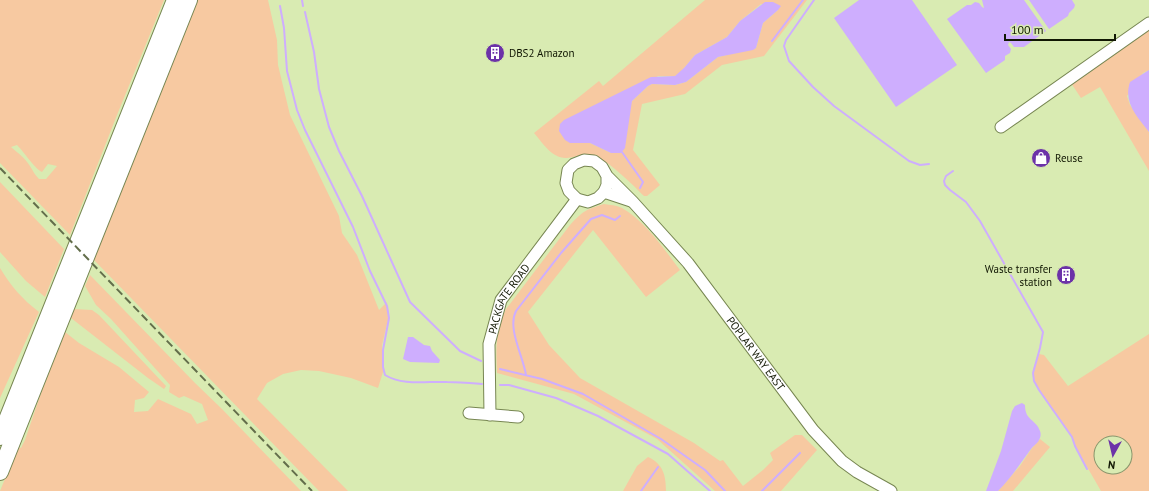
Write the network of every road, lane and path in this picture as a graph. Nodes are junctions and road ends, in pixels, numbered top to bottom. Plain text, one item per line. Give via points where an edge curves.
1 (175, 0) edge
2 (189, 0) edge
3 (1149, 23) edge
4 (1001, 127) dead end
5 (607, 176) junction
6 (604, 192) junction
7 (577, 199) junction
8 (634, 202) junction
9 (469, 413) dead end
10 (490, 415) junction
11 (518, 417) dead end
12 (0, 437) edge
13 (0, 472) edge
14 (891, 491) edge

1 - 12 highway
2 - 13 highway
3 - 4 street
5 - 6 street
5 - 7 street, POPLAR WAY EAST via 602,167 594,161 584,160 574,164 568,170 566,183 569,192
5 - 8 street, POPLAR WAY EAST
6 - 7 street via 588,202
6 - 8 street
7 - 10 street, PACKGATE ROAD via 501,300 489,344
8 - 14 street, POPLAR WAY EAST via 688,263 814,430 842,461
9 - 10 street
10 - 11 street

